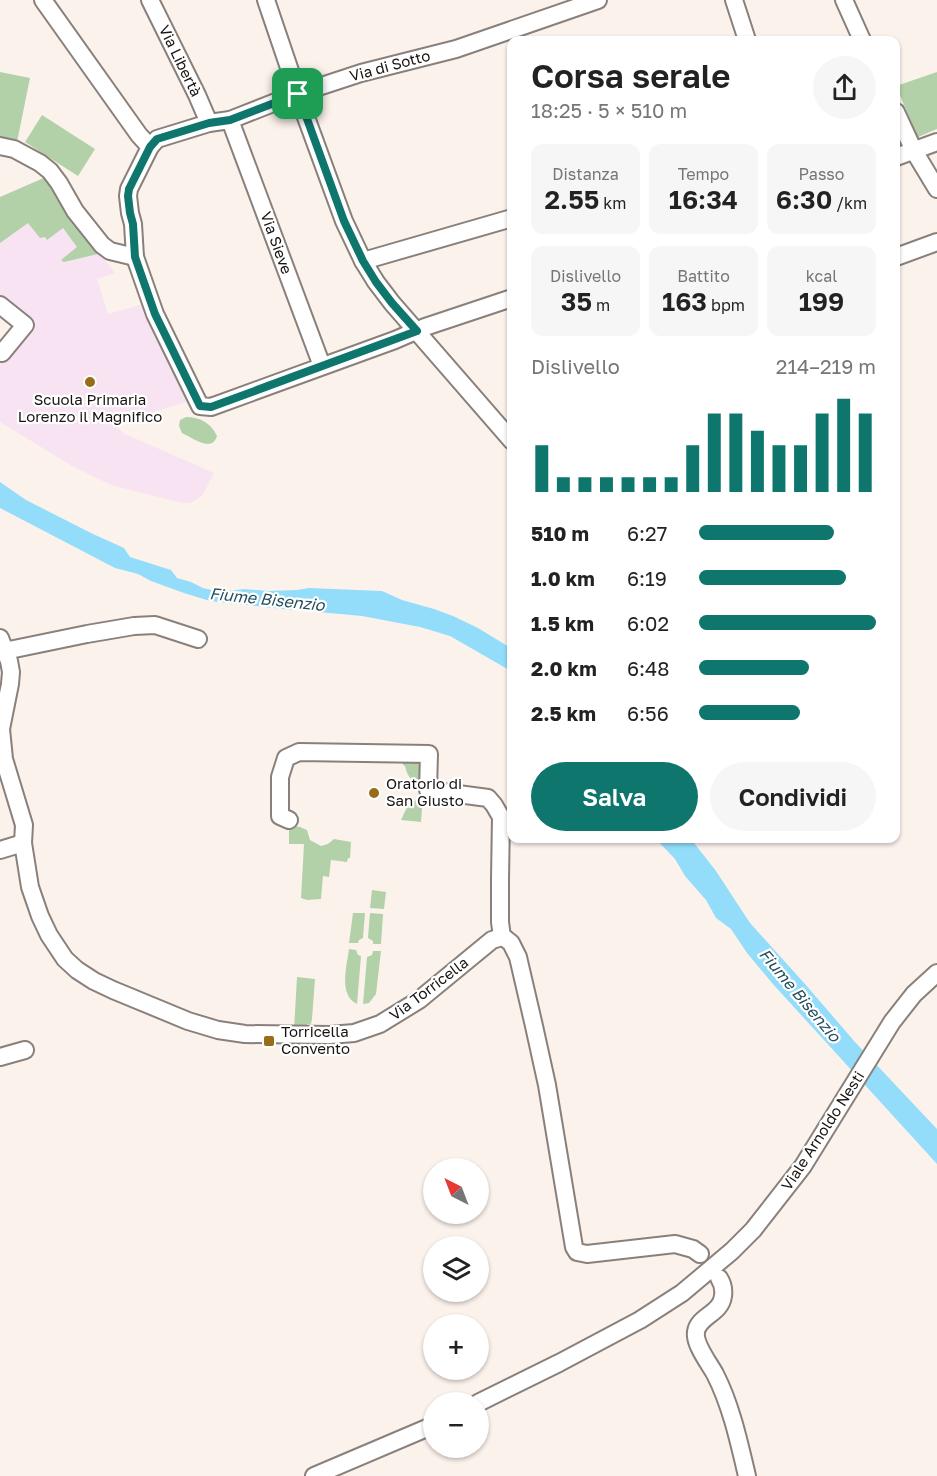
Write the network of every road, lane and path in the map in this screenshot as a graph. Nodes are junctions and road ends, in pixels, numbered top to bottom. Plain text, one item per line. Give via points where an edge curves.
1 (44, 0) edge
2 (150, 0) edge
3 (266, 0) edge
4 (598, 0) edge
5 (734, 0) edge
6 (844, 0) edge
7 (746, 36) edge
8 (860, 36) edge
9 (298, 94) junction
10 (230, 120) junction
11 (900, 121) edge
12 (209, 123) junction
13 (937, 142) edge
14 (0, 146) edge
15 (150, 147) junction
16 (914, 151) junction
17 (900, 156) edge
18 (937, 189) edge
19 (507, 219) edge
20 (937, 242) edge
21 (900, 256) edge
22 (135, 257) junction
23 (363, 261) junction
24 (507, 300) edge
25 (0, 305) edge
26 (417, 331) junction
27 (2, 353) dead end
28 (322, 366) junction
29 (507, 435) edge
30 (198, 639) dead end
31 (2, 647) edge
32 (289, 820) dead end
33 (23, 843) junction
34 (0, 850) edge
35 (502, 937) junction
36 (937, 973) edge
37 (25, 1050) dead end
38 (0, 1057) edge
39 (700, 1254) dead end
40 (719, 1278) dead end
41 (489, 1397) edge
42 (423, 1430) edge
43 (314, 1476) edge
44 (747, 1476) edge

1 - 15 street
2 - 12 street, Via Libertà
3 - 9 street
4 - 9 street, Via di Sotto via 456,49
5 - 7 street
6 - 8 street
9 - 10 street, Via di Sotto
9 - 23 street via 344,221
10 - 12 street, Via di Sotto
10 - 28 street, Via Sieve
11 - 16 street
12 - 15 street, Via di Sotto via 157,139
13 - 16 street
14 - 22 street via 14,149 50,171 102,245
15 - 22 street via 128,196
16 - 17 street
16 - 18 street
19 - 23 street
20 - 21 street
22 - 28 street via 155,314 200,406 211,407
23 - 26 street
24 - 26 street
25 - 27 street via 25,325
26 - 28 street
26 - 29 street
30 - 31 street via 155,625
31 - 33 street, Via Torricella via 11,672 1,729 4,759 24,825
32 - 35 street via 280,816 280,777 286,758 299,752 429,754 428,790 488,798 501,817
33 - 34 street
33 - 35 street, Via Torricella via 30,887 40,916 56,947 76,970 113,990 218,1030 297,1035 354,1034 368,1030 419,1000 492,940
35 - 39 street via 511,943 518,957 547,1085 577,1252 675,1244
36 - 41 street, Viale Arnoldo Nesti via 892,1022 803,1166 753,1230 662,1307
37 - 38 street
40 - 44 street via 724,1288 722,1302 696,1328 696,1339 726,1399
42 - 43 street

